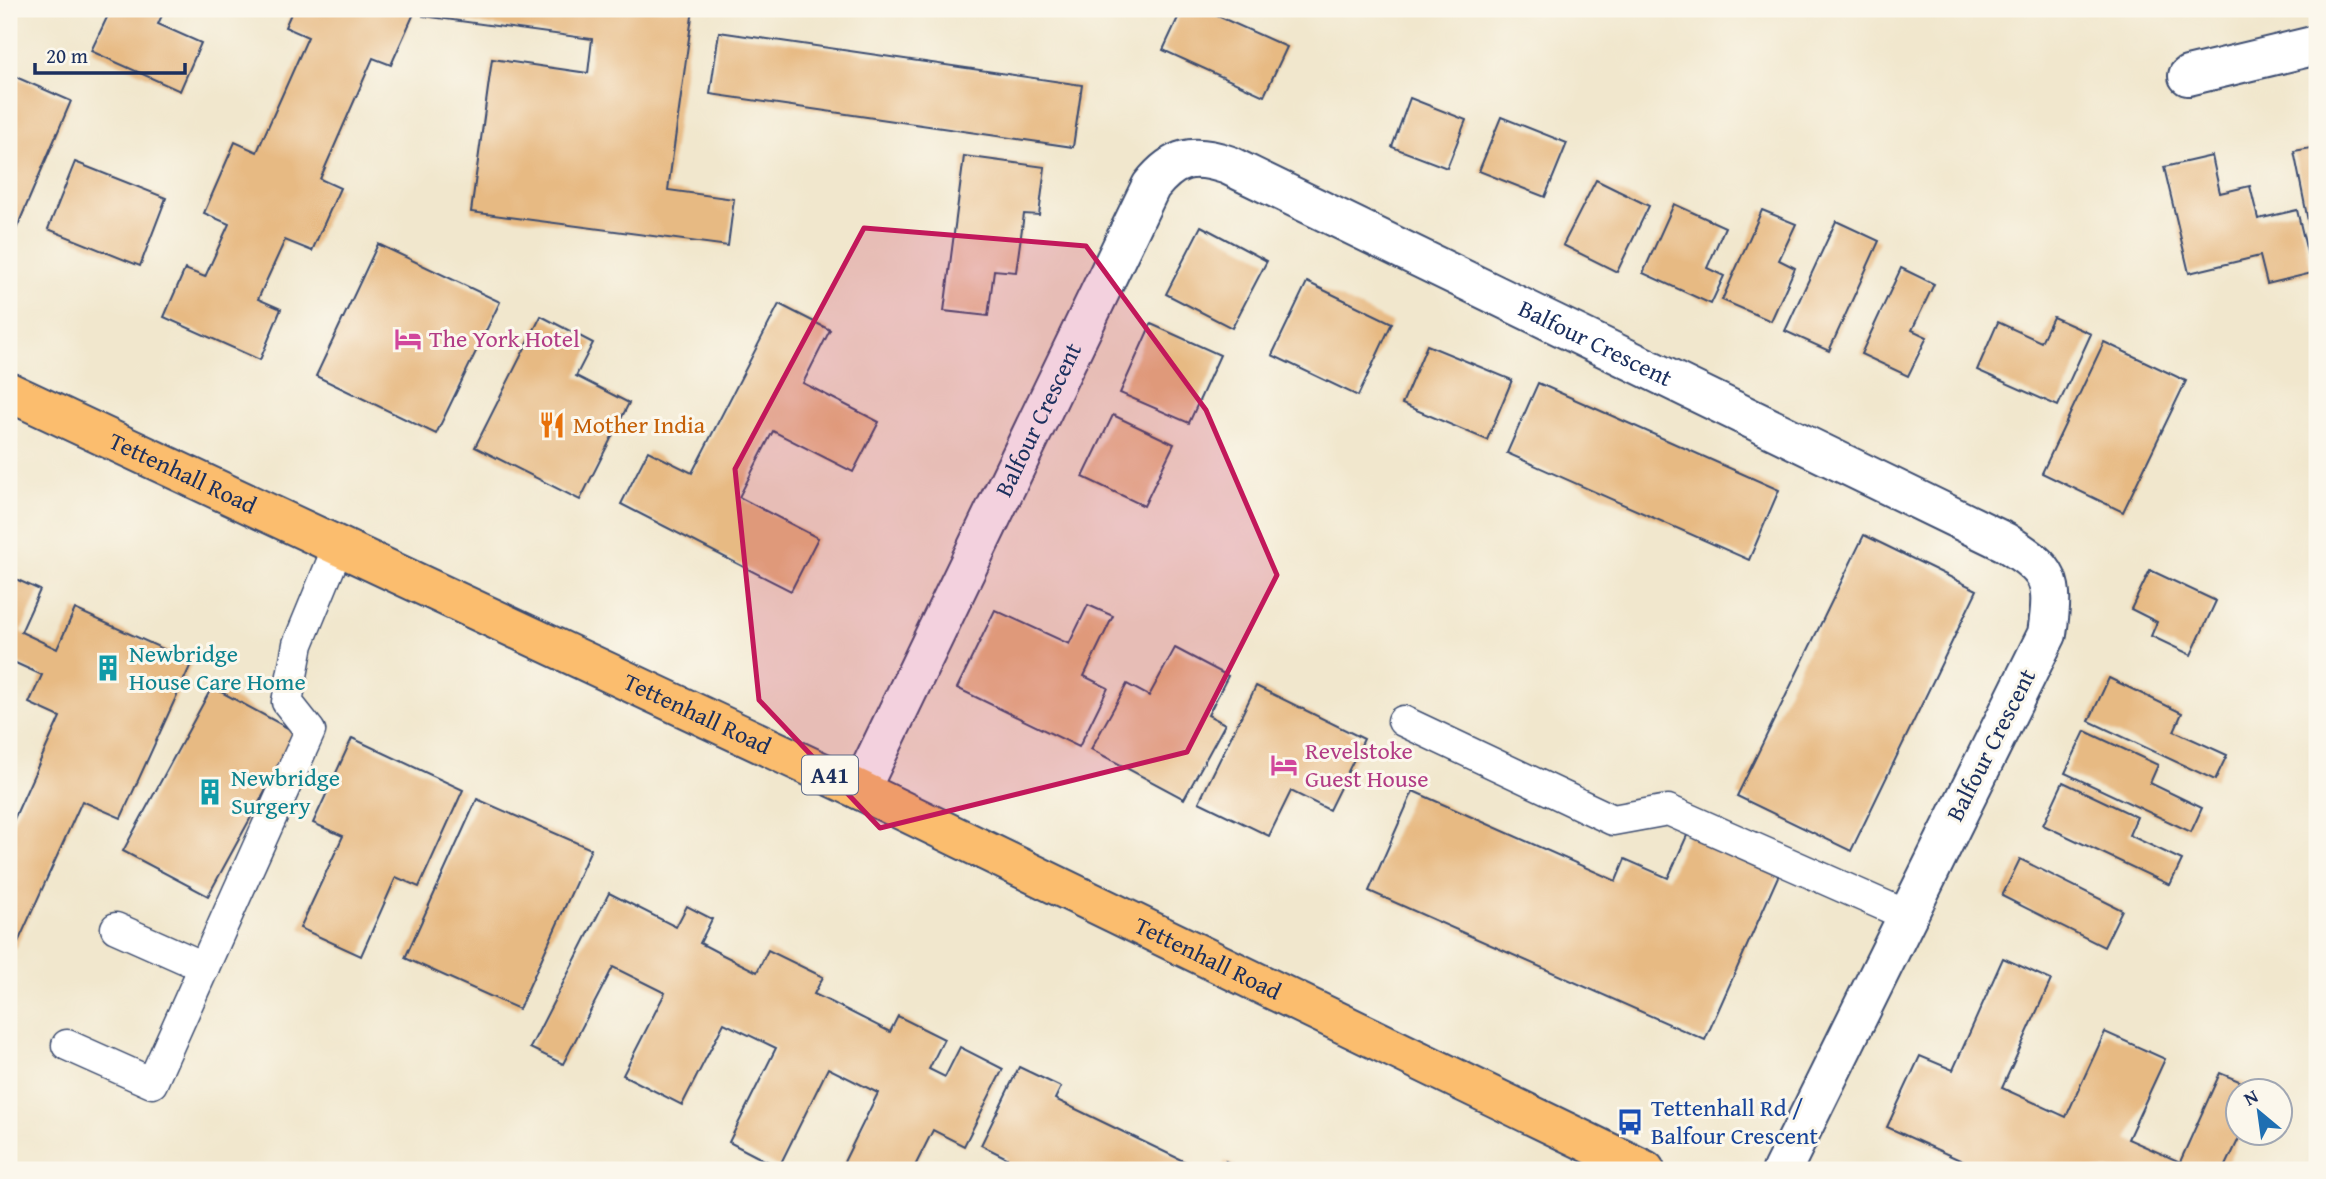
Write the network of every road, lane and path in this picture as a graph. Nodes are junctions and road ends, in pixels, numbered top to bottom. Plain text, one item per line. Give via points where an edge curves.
1 (2317, 45) edge
2 (2188, 76) dead end
3 (9, 392) edge
4 (338, 547) junction
5 (1403, 721) dead end
6 (860, 790) junction
7 (1906, 915) junction
8 (116, 928) dead end
9 (204, 967) junction
10 (67, 1045) dead end
11 (1645, 1170) edge
12 (1782, 1170) edge

1 - 2 street
3 - 4 highway, Tettenhall Road / A41
4 - 6 highway, Tettenhall Road / A41
4 - 9 lane via 298,644 287,702 310,731
5 - 7 lane via 1613,820 1668,810
6 - 7 street, Balfour Crescent via 1151,186 1165,168 1184,159 1206,158 2005,542 2031,558 2048,576 2052,605 2047,634
6 - 11 highway, Tettenhall Road / A41
7 - 12 street, Balfour Crescent
8 - 9 lane
9 - 10 lane via 152,1083

